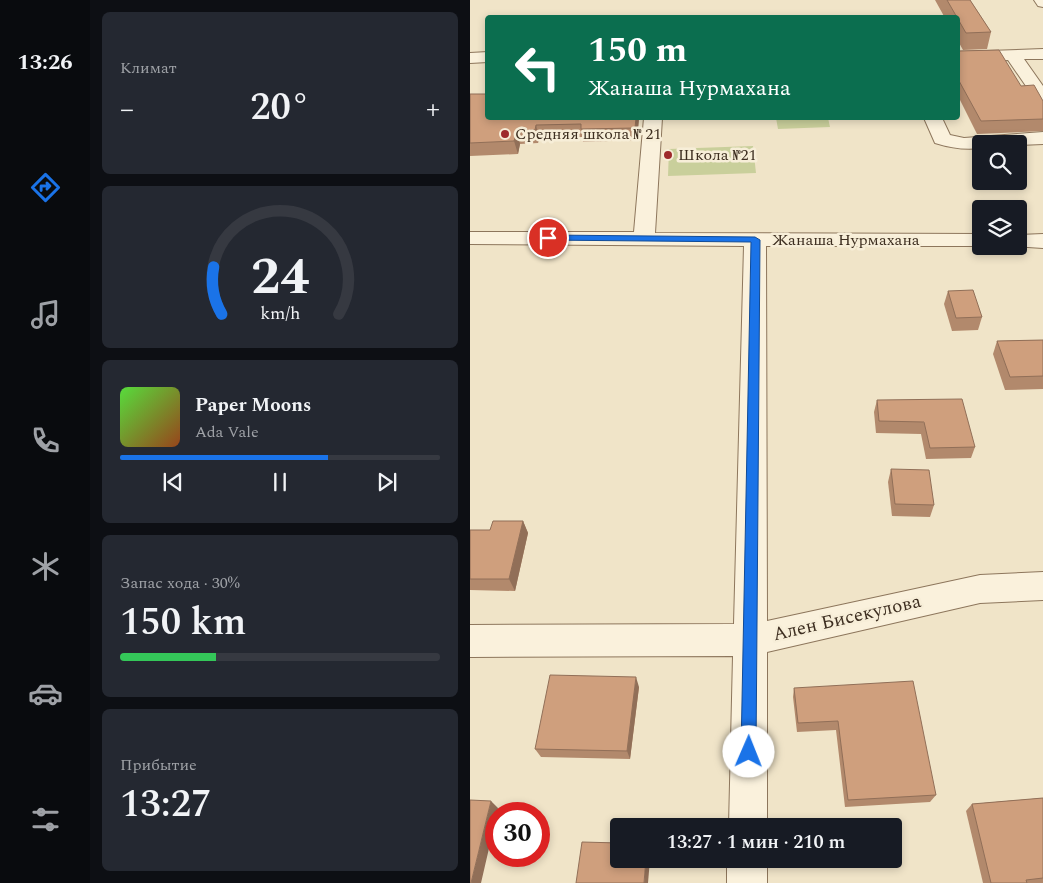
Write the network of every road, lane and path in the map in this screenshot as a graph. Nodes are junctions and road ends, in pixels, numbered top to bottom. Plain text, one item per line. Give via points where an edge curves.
1 (1043, 54) edge
2 (1013, 55) junction
3 (485, 57) edge
4 (960, 57) edge
5 (470, 58) edge
6 (1043, 98) edge
7 (653, 120) edge
8 (934, 120) edge
9 (1043, 138) edge
10 (470, 238) edge
11 (644, 239) junction
12 (755, 240) junction
13 (972, 241) edge
14 (1027, 241) edge
15 (1043, 241) edge
16 (1043, 586) edge
17 (750, 640) junction
18 (470, 641) edge
19 (748, 818) edge
20 (747, 868) edge
21 (747, 883) edge

1 - 2 street
2 - 4 street
2 - 6 street
3 - 5 street
7 - 11 street
8 - 9 street via 942,139 951,142 964,144
10 - 11 street, Жанаша Нурмахана
11 - 12 street, Жанаша Нурмахана
12 - 13 street, Жанаша Нурмахана
12 - 17 street
14 - 15 street
16 - 17 street, Ален Бисекулова via 980,589
17 - 18 street, Ален Бисекулова
17 - 19 street
20 - 21 street

